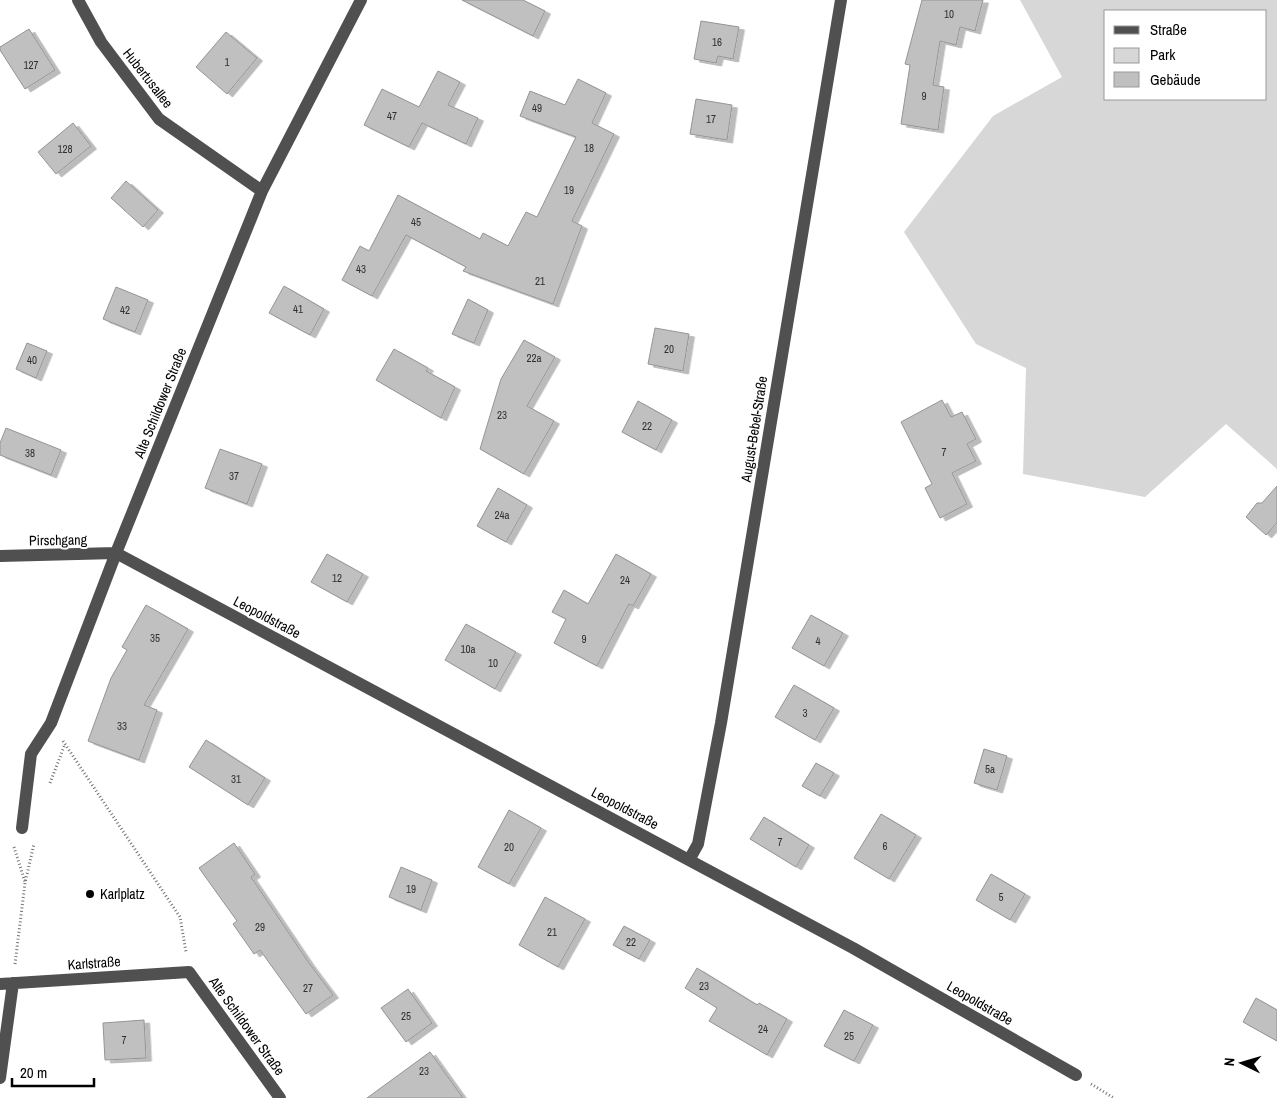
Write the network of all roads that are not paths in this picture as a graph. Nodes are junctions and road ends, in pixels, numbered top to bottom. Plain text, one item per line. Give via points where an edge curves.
1 (78, 0) edge
2 (361, 0) edge
3 (840, 0) edge
4 (262, 191) junction
5 (116, 553) junction
6 (0, 556) edge
7 (22, 828) dead end
8 (689, 860) junction
9 (189, 972) joint
10 (13, 983) junction
11 (0, 984) edge
12 (1076, 1075) road end
13 (0, 1078) edge
14 (280, 1098) edge

1 - 4 street, Hubertusallee via 101,42 159,118
2 - 4 street, Alte Schildower Straße
3 - 8 street, August-Bebel-Straße via 721,723 698,844
4 - 5 street, Alte Schildower Straße
5 - 6 street, Pirschgang
5 - 7 street, Alte Schildower Straße via 51,723 31,754
5 - 8 street, Leopoldstraße
8 - 12 street, Leopoldstraße via 853,948
9 - 10 street, Karlstraße
9 - 14 street, Alte Schildower Straße
10 - 11 street, Karlstraße
10 - 13 street

